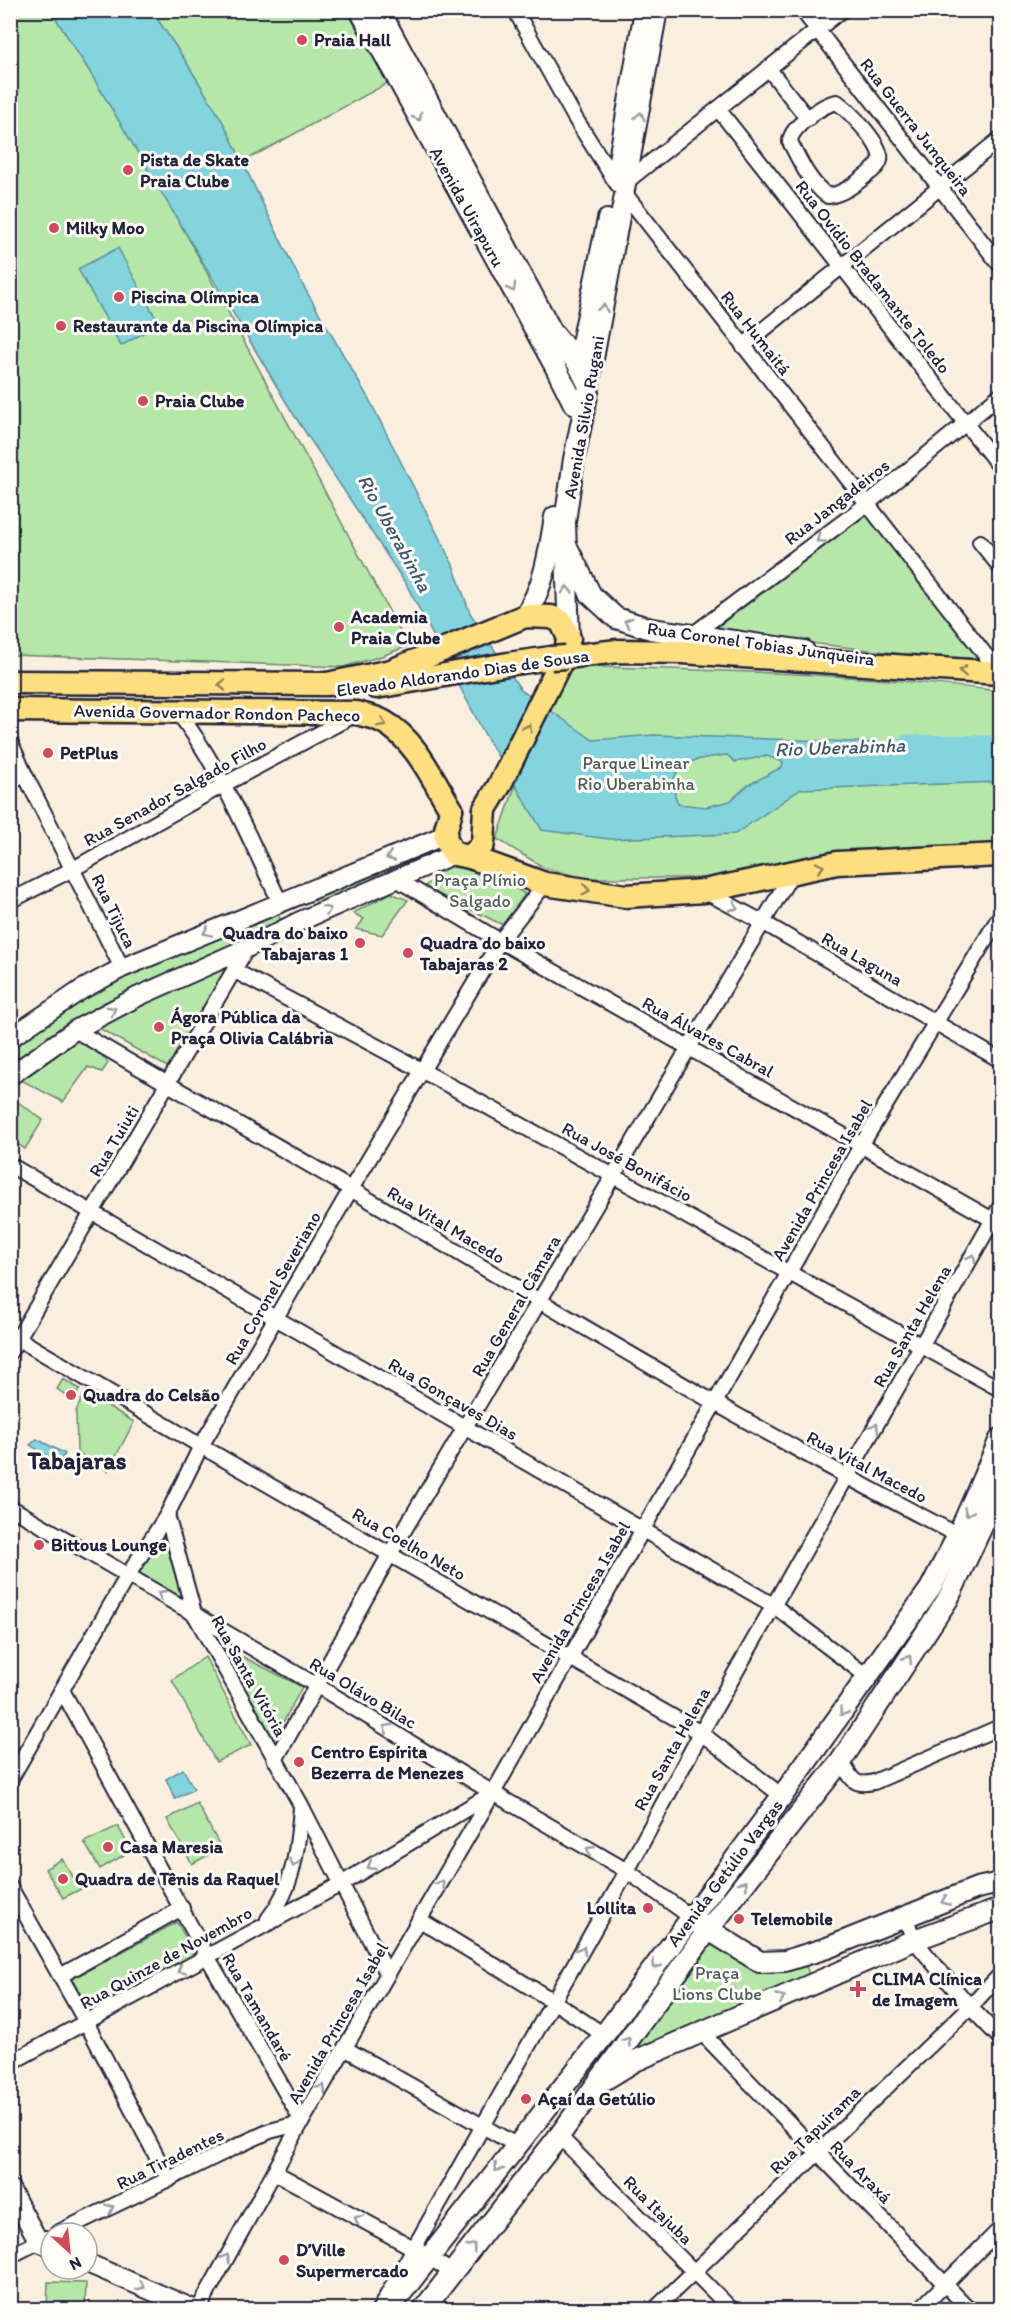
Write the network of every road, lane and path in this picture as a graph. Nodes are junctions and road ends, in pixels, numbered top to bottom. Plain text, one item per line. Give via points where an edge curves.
1 (360, 10) edge
2 (379, 10) edge
3 (515, 10) edge
4 (644, 10) edge
5 (658, 10) edge
6 (802, 10) edge
7 (842, 10) edge
8 (817, 29) junction
9 (768, 68) junction
10 (405, 76) junction
11 (718, 109) junction
12 (808, 119) junction
13 (1000, 139) edge
14 (621, 185) junction
15 (939, 186) junction
16 (841, 265) junction
17 (1000, 265) edge
18 (742, 346) junction
19 (577, 362) junction
20 (589, 386) junction
21 (1000, 394) edge
22 (574, 404) junction
23 (966, 423) junction
24 (1000, 467) edge
25 (867, 504) junction
26 (564, 542) junction
27 (980, 543) dead end
28 (1000, 567) edge
29 (525, 616) junction
30 (692, 635) junction
31 (562, 651) junction
32 (996, 665) edge
33 (934, 669) junction
34 (10, 682) edge
35 (280, 685) junction
36 (10, 710) edge
37 (176, 710) junction
38 (357, 713) junction
39 (10, 741) edge
40 (25, 775) junction
41 (10, 782) edge
42 (223, 785) junction
43 (451, 809) junction
44 (485, 809) junction
45 (456, 849) junction
46 (1000, 855) edge
47 (73, 869) junction
48 (792, 873) junction
49 (398, 880) junction
50 (545, 884) junction
51 (704, 891) junction
52 (284, 900) junction
53 (10, 901) edge
54 (1000, 916) edge
55 (764, 923) junction
56 (294, 924) junction
57 (500, 942) junction
58 (247, 948) junction
59 (122, 968) junction
60 (235, 971) junction
61 (934, 1023) junction
62 (75, 1030) junction
63 (10, 1038) edge
64 (688, 1046) junction
65 (1000, 1060) edge
66 (423, 1071) junction
67 (10, 1076) edge
68 (168, 1086) junction
69 (862, 1144) junction
70 (10, 1165) edge
71 (614, 1175) junction
72 (351, 1189) junction
73 (1000, 1207) edge
74 (92, 1212) junction
75 (997, 1222) edge
76 (790, 1273) junction
77 (540, 1301) junction
78 (278, 1318) junction
79 (15, 1336) edge
80 (922, 1346) junction
81 (10, 1352) edge
82 (1000, 1389) edge
83 (714, 1404) junction
84 (466, 1428) junction
85 (1000, 1439) edge
86 (201, 1446) junction
87 (845, 1477) junction
88 (978, 1489) junction
89 (999, 1492) edge
90 (10, 1507) edge
91 (167, 1515) junction
92 (642, 1530) junction
93 (958, 1535) junction
94 (390, 1554) junction
95 (128, 1575) junction
96 (939, 1594) junction
97 (773, 1605) junction
98 (194, 1613) junction
99 (568, 1658) junction
100 (868, 1677) junction
101 (316, 1685) junction
102 (62, 1690) junction
103 (1000, 1727) edge
104 (701, 1733) junction
105 (275, 1760) junction
106 (841, 1761) junction
107 (10, 1780) edge
108 (493, 1793) junction
109 (782, 1796) junction
110 (302, 1805) junction
111 (627, 1871) junction
112 (1000, 1882) edge
113 (341, 1884) junction
114 (10, 1887) edge
115 (182, 1908) junction
116 (1000, 1910) edge
117 (905, 1916) junction
118 (691, 1917) junction
119 (420, 1920) junction
120 (265, 1924) junction
121 (708, 1930) junction
122 (914, 1940) junction
123 (207, 1956) junction
124 (387, 1973) junction
125 (1000, 1975) edge
126 (60, 1976) junction
127 (553, 2001) junction
128 (970, 2007) junction
129 (86, 2022) junction
130 (701, 2032) junction
131 (604, 2035) junction
132 (1000, 2038) edge
133 (346, 2049) junction
134 (10, 2063) edge
135 (575, 2073) junction
136 (595, 2085) junction
137 (580, 2105) junction
138 (302, 2122) junction
139 (482, 2126) junction
140 (559, 2136) junction
141 (516, 2145) junction
142 (817, 2153) junction
143 (274, 2172) junction
144 (169, 2180) junction
145 (10, 2189) edge
146 (82, 2221) edge
147 (1000, 2229) edge
148 (39, 2231) edge
149 (39, 2245) edge
150 (420, 2253) junction
151 (10, 2256) edge
152 (99, 2268) edge
153 (693, 2271) junction
154 (451, 2272) junction
155 (945, 2284) junction
156 (188, 2308) edge
157 (379, 2310) edge
158 (388, 2310) edge
159 (423, 2310) edge
160 (654, 2310) edge
161 (732, 2310) edge
162 (919, 2310) edge
163 (970, 2310) edge

1 - 10 main road, Avenida Uirapuru
2 - 10 main road, Avenida Uirapuru
3 - 14 street, Rua Humaitá via 575,118
4 - 14 street, Avenida Silvio Rugani
14 -> 5 street, Avenida Silvio Rugani
6 - 8 street, Rua Guerra Junqueira
7 - 8 street
8 - 9 street
8 - 15 street, Rua Guerra Junqueira
9 - 11 street
9 - 12 street
10 - 19 main road, Avenida Uirapuru via 552,332
10 -> 22 main road, Avenida Uirapuru
11 - 14 street
11 - 16 street, Rua Ovídio Bradamante Toledo
12 - 12 street via 837,102 849,111 880,151 877,166 839,194 828,196 819,191 790,142 794,130
13 - 15 street
14 - 18 street, Rua Humaitá
14 - 19 street, Avenida Silvio Rugani
20 -> 14 street, Avenida Silvio Rugani
15 - 16 street
15 - 17 street, Rua Guerra Junqueira
16 - 18 street
16 - 23 street, Rua Ovídio Bradamante Toledo
18 - 25 street, Rua Humaitá
19 - 20 main road, Avenida Uirapuru
19 - 22 main road, Avenida Silvio Rugani
20 - 26 main road, Avenida Silvio Rugani
21 - 23 street, Rua Jangadeiros
22 - 29 main road, Avenida Silvio Rugani via 548,560 535,600
23 - 24 street, Rua Ovídio Bradamante Toledo
23 - 25 street, Rua Jangadeiros
25 -> 30 street, Rua Jangadeiros
25 - 32 street, Rua Humaitá
30 -> 26 main road, Rua Coronel Tobias Junqueira via 651,629 616,618 591,596
31 -> 26 main road, Avenida Silvio Rugani
27 - 28 street
29 - 31 main road via 561,621
29 - 35 main road, Avenida Governador Rondon Pacheco via 391,671 327,684
30 - 33 main road, Rua Coronel Tobias Junqueira
31 - 33 main road, Elevado Aldorando Dias de Sousa via 682,652
31 - 35 main road, Elevado Aldorando Dias de Sousa via 348,693 300,692
44 -> 31 main road, Avenida Silvio Rugani via 565,653
32 -> 33 main road, Rua Coronel Tobias Junqueira
35 -> 34 main road, Avenida Governador Rondon Pacheco
36 - 37 main road, Avenida Governador Rondon Pacheco
37 - 38 main road, Avenida Governador Rondon Pacheco
37 - 42 street via 193,731
38 - 42 street, Rua Senador Salgado Filho
38 -> 43 main road, Avenida Governador Rondon Pacheco via 383,721 399,733 415,751
39 - 40 street, Rua Tijuca
40 - 41 street
40 - 47 street, Rua Tijuca
42 - 47 street, Rua Senador Salgado Filho
42 - 52 street
43 - 44 main road via 467,815
43 - 45 main road
44 - 45 main road via 483,844
45 - 49 street
45 - 50 main road
45 -> 52 street
48 -> 46 main road via 837,863
47 - 53 street, Rua Senador Salgado Filho
47 - 59 street, Rua Tijuca
48 - 51 main road
48 - 55 street, Rua General Câmara
56 -> 49 street
49 - 57 street, Rua Álvares Cabral
50 -> 51 main road via 626,896
50 - 57 street, Rua Coronel Severiano
51 -> 55 street, Rua Laguna
52 - 56 street
52 -> 59 street
54 - 61 street, Avenida Princesa Isabel
55 - 61 street, Rua Laguna
55 - 64 street, Rua General Câmara
56 - 58 street
57 - 64 street, Rua Álvares Cabral
57 - 66 street, Rua Coronel Severiano
58 - 60 street, Rua Tuiuti
62 -> 58 street via 139,996
59 - 63 street via 81,990
60 - 66 street, Rua José Bonifácio
60 - 68 street, Rua Tuiuti
61 - 65 street, Rua Laguna
61 - 69 street, Avenida Princesa Isabel
62 - 67 street
62 - 68 street, Rua Vital Macedo
64 - 69 street, Rua Álvares Cabral
64 - 71 street, Rua General Câmara
66 - 71 street, Rua José Bonifácio
66 - 72 street, Rua Coronel Severiano
68 - 72 street, Rua Vital Macedo
68 - 74 street, Rua Tuiuti
69 - 75 street, Rua Álvares Cabral
69 - 76 street, Avenida Princesa Isabel
70 - 74 street, Rua Gonçaves Dias
71 - 76 street, Rua José Bonifácio
71 - 77 street, Rua General Câmara
72 - 77 street, Rua Vital Macedo
72 - 78 street, Rua Coronel Severiano
73 - 75 street, Rua Santa Helena
74 - 78 street, Rua Gonçaves Dias
74 - 79 street, Rua Tuiuti
80 -> 75 street, Rua Santa Helena
76 - 80 street, Rua José Bonifácio
76 - 83 street, Avenida Princesa Isabel
77 - 83 street, Rua Vital Macedo
77 - 84 street, Rua General Câmara
78 - 84 street, Rua Gonçaves Dias
78 - 86 street, Rua Coronel Severiano
79 - 81 street, Rua Tuiuti
79 - 86 street, Rua Coelho Neto
80 - 82 street, Rua José Bonifácio
87 -> 80 street, Rua Santa Helena
83 - 87 street, Rua Vital Macedo
83 - 92 street, Avenida Princesa Isabel
84 - 92 street, Rua Gonçaves Dias
84 - 94 street, Rua General Câmara
85 - 88 main road, Avenida Getúlio Vargas
86 - 91 street, Rua Coronel Severiano
86 - 94 street, Rua Coelho Neto
87 - 93 street, Rua Vital Macedo
87 - 97 street, Rua Santa Helena
88 - 89 main road
88 -> 93 main road, Avenida Getúlio Vargas
89 - 96 main road, Avenida Getúlio Vargas
90 - 95 street, Rua Olávo Bilac
91 - 95 street, Rua Coronel Severiano
91 - 98 street, Rua Santa Vitória
92 - 97 street, Rua Gonçaves Dias
92 - 99 street, Avenida Princesa Isabel
93 - 96 main road, Avenida Getúlio Vargas
94 - 99 street, Rua Coelho Neto
94 - 101 street, Rua General Câmara
98 -> 95 street, Rua Olávo Bilac
95 - 102 street, Rua Coronel Severiano
96 - 100 main road, Avenida Getúlio Vargas
106 -> 96 main road, Avenida Getúlio Vargas
97 - 100 street, Rua Gonçaves Dias
97 - 104 street, Rua Santa Helena
98 - 101 street, Rua Olávo Bilac
98 - 105 street, Rua Santa Vitória
99 - 104 street, Rua Coelho Neto
99 - 108 street, Avenida Princesa Isabel
100 -> 109 main road, Avenida Getúlio Vargas
101 - 105 street, Rua General Câmara
108 -> 101 street, Rua Olávo Bilac
102 - 107 street, Rua Coronel Severiano
102 - 115 street, Rua Tamandaré
103 - 106 street via 861,1785
104 - 109 street, Rua Coelho Neto
104 - 111 street, Rua Santa Helena
105 - 110 street, Rua Santa Vitória
121 -> 106 main road, Avenida Getúlio Vargas
111 -> 108 street, Rua Olávo Bilac
108 -> 113 street, Rua Quinze de Novembro
119 -> 108 street, Avenida Princesa Isabel
109 - 118 main road, Avenida Getúlio Vargas
110 - 113 street, Rua Santa Vitória
110 -> 120 street via 289,1883
111 - 118 street, Rua Olávo Bilac
127 -> 111 street, Rua Santa Helena
112 -> 117 main road
113 - 120 street, Rua Quinze de Novembro
113 - 124 street, Rua Santa Vitória
114 - 126 street
115 - 123 street, Rua Tamandaré
115 - 126 street
116 - 122 main road
117 - 121 main road via 785,1961 760,1962
117 - 122 street
118 - 121 main road
118 -> 131 main road, Avenida Getúlio Vargas
119 - 124 street, Avenida Princesa Isabel
119 - 127 street
120 - 123 street, Rua Quinze de Novembro
136 -> 121 main road, Avenida Getúlio Vargas
122 - 128 street
130 -> 122 main road
123 -> 129 street, Rua Quinze de Novembro
123 - 138 street, Rua Tamandaré
124 - 133 street, Avenida Princesa Isabel
125 - 128 street, Rua Tapuirama
126 - 129 street
127 - 131 street
127 - 139 street, Rua Santa Helena
128 - 132 street
128 - 142 street, Rua Tapuirama
129 - 134 street, Rua Quinze de Novembro
129 - 144 street
130 - 136 main road via 635,2061
130 - 142 street, Rua Araxá
131 - 135 main road, Avenida Getúlio Vargas
138 -> 133 street, Avenida Princesa Isabel
133 - 139 street
135 - 137 main road via 571,2091
135 - 141 main road, Avenida Getúlio Vargas
136 - 137 main road, Avenida Getúlio Vargas
137 - 140 main road, Avenida Getúlio Vargas
138 - 143 street, Avenida Princesa Isabel
138 - 144 street, Rua Tiradentes via 270,2132
139 - 141 street
139 - 150 street, Rua Santa Helena
140 - 153 street, Rua Itajuba
154 -> 140 main road, Avenida Getúlio Vargas
141 -> 150 main road, Avenida Getúlio Vargas
142 - 153 street, Rua Tapuirama
142 - 155 street, Rua Araxá
150 -> 143 street
156 -> 143 street, Avenida Princesa Isabel
146 -> 144 street, Rua Tiradentes
145 - 148 street
147 - 155 street
149 - 151 street
150 - 154 street
150 - 157 street, Rua Santa Helena
150 - 158 main road, Avenida Getúlio Vargas
152 -> 156 street
153 - 160 street, Rua Tapuirama
153 - 161 street, Rua Itajuba
154 - 159 main road, Avenida Getúlio Vargas
155 - 162 street
155 - 163 street, Rua Araxá

